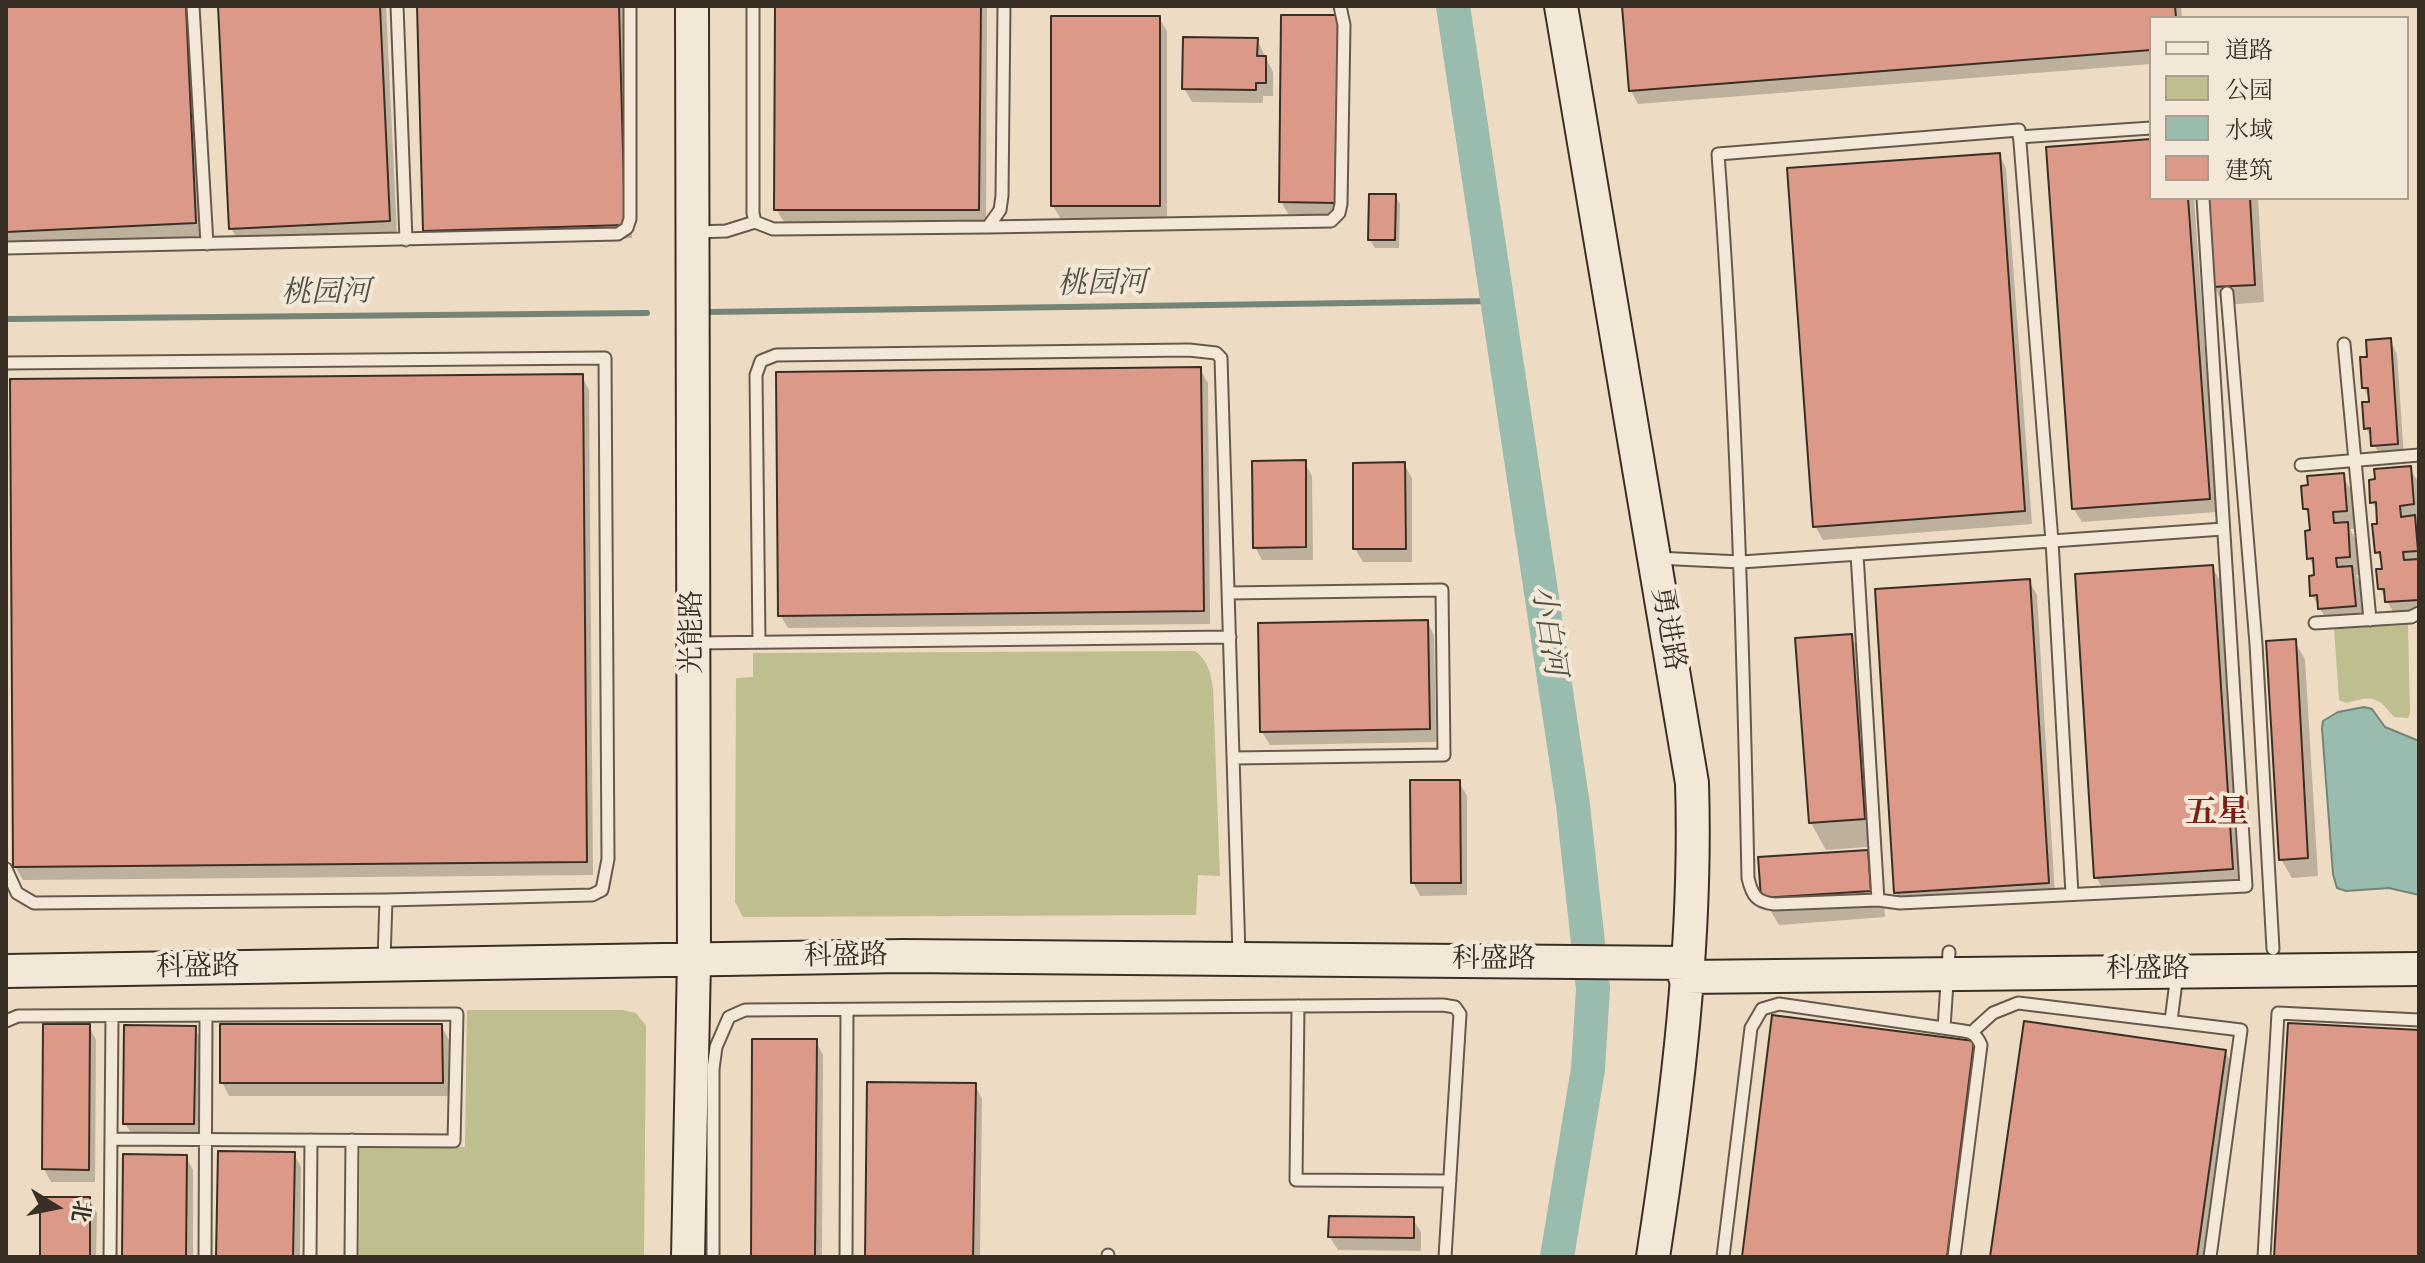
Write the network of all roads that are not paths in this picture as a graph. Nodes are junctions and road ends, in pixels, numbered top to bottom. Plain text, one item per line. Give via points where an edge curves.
1 (193, 6) edge
2 (397, 6) edge
3 (630, 6) edge
4 (692, 6) edge
5 (753, 6) edge
6 (1004, 6) edge
7 (1340, 6) edge
8 (1561, 6) edge
9 (2149, 128) edge
10 (2019, 137) junction
11 (2203, 200) edge
12 (755, 222) junction
13 (988, 227) junction
14 (693, 233) junction
15 (406, 240) junction
16 (207, 244) junction
17 (6, 248) edge
18 (2227, 293) dead end
19 (2344, 344) dead end
20 (6, 363) edge
21 (2419, 455) edge
22 (2355, 461) junction
23 (2301, 465) dead end
24 (2223, 529) junction
25 (2052, 541) junction
26 (1857, 554) junction
27 (1655, 558) junction
28 (1741, 562) junction
29 (1228, 593) junction
30 (2419, 613) edge
31 (2370, 620) junction
32 (2315, 623) dead end
33 (1230, 637) junction
34 (759, 642) junction
35 (693, 643) junction
36 (1233, 758) junction
37 (6, 869) edge
38 (2072, 894) junction
39 (386, 900) junction
40 (1878, 900) junction
41 (2419, 948) edge
42 (2273, 949) junction
43 (1239, 958) junction
44 (694, 960) junction
45 (1948, 963) junction
46 (384, 965) junction
47 (1686, 965) junction
48 (2419, 969) edge
49 (2178, 970) junction
50 (6, 971) edge
51 (1298, 1006) junction
52 (847, 1010) junction
53 (112, 1016) junction
54 (206, 1016) junction
55 (2419, 1020) edge
56 (6, 1021) edge
57 (2171, 1021) junction
58 (1944, 1028) junction
59 (1972, 1032) junction
60 (111, 1139) junction
61 (205, 1140) junction
62 (311, 1140) junction
63 (352, 1140) junction
64 (1450, 1181) junction
65 (110, 1257) edge
66 (205, 1257) edge
67 (310, 1257) edge
68 (351, 1257) edge
69 (688, 1257) edge
70 (713, 1257) edge
71 (846, 1257) edge
72 (1445, 1257) edge
73 (1653, 1257) edge
74 (1723, 1257) edge
75 (1954, 1257) edge
76 (2210, 1257) edge
77 (2264, 1257) edge

1 - 16 lane
2 - 15 lane
3 - 15 lane via 627,228 604,236
4 - 14 street, 光能路
5 - 12 lane
6 - 13 lane via 1002,196
7 - 13 lane via 1341,204 1331,221
8 - 27 street, 勇进路
9 - 10 lane
10 - 25 lane
10 - 28 lane via 2019,130 1718,154
11 - 24 lane
12 - 13 lane via 773,229
12 - 14 lane
14 - 35 street, 光能路
15 - 16 lane
16 - 17 lane
18 - 42 lane via 2256,644
19 - 22 lane
20 - 39 lane via 605,358 608,859 602,890 592,895
21 - 22 lane
22 - 23 lane
22 - 31 lane
24 - 25 lane
24 - 38 lane via 2246,886
25 - 26 lane
25 - 38 lane
26 - 28 lane
26 - 40 lane
27 - 28 lane
27 - 47 street, 勇进路 via 1692,783
28 - 40 lane via 1751,894 1774,904
29 - 33 lane
29 - 34 lane via 1221,358 1216,353 776,355 761,361 756,375
29 - 36 lane via 1442,590 1444,755
30 - 31 lane
31 - 32 lane
33 - 34 lane
33 - 36 lane
34 - 35 lane
35 - 44 street, 光能路
36 - 43 lane
37 - 39 lane via 17,893 34,903
38 - 40 lane
39 - 46 lane
41 - 42 street, 科盛路
42 - 45 street, 科盛路
43 - 44 street, 科盛路
43 - 47 street, 科盛路
44 - 46 street, 科盛路
44 - 69 street, 光能路
45 - 47 street, 科盛路
45 - 49 street, 科盛路
45 - 58 lane
46 - 50 street, 科盛路
47 - 73 street, 勇进路 via 1673,1130
48 - 49 street, 科盛路
49 - 57 lane
51 - 52 lane
51 - 64 lane via 1296,1180
51 - 64 lane via 1455,1007 1460,1014
52 - 70 lane via 745,1010 729,1017 721,1030 713,1069
52 - 71 lane
53 - 54 lane
53 - 56 lane via 18,1016
53 - 60 lane
54 - 61 lane
54 - 63 lane via 457,1014 454,1141
55 - 77 lane via 2278,1013
57 - 59 lane via 2018,1003 1993,1013
57 - 76 lane via 2241,1030
58 - 59 lane
58 - 74 lane via 1779,1004 1762,1009 1751,1028
59 - 75 lane via 1981,1045
60 - 61 lane
60 - 65 lane
61 - 62 lane
61 - 66 lane
62 - 63 lane
62 - 67 lane
63 - 68 lane
64 - 72 lane

